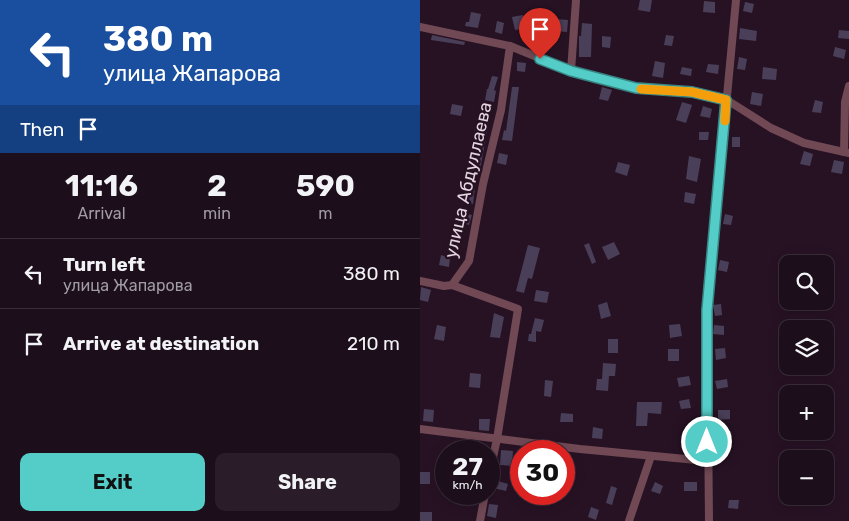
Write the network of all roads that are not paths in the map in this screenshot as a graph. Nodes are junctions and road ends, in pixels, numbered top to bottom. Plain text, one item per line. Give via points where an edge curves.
1 (576, 0) edge
2 (736, 0) edge
3 (420, 27) edge
4 (510, 46) junction
5 (571, 71) junction
6 (849, 86) edge
7 (726, 100) junction
8 (847, 152) edge
9 (420, 281) edge
10 (452, 285) junction
11 (420, 429) edge
12 (497, 439) junction
13 (651, 456) junction
14 (707, 461) junction
15 (483, 505) edge
16 (480, 521) edge
17 (629, 521) edge
18 (709, 521) edge

1 - 5 street
2 - 7 street
3 - 4 street
4 - 5 street
4 - 10 street, улица Абдуллаева via 501,110 469,262
5 - 7 street via 636,88 692,92
6 - 8 street via 845,102
7 - 8 street via 771,128 804,143
7 - 14 street via 707,310
9 - 10 street
10 - 12 street via 518,309
11 - 12 street
12 - 13 street
13 - 14 street
13 - 17 street
14 - 18 street
15 - 16 street

